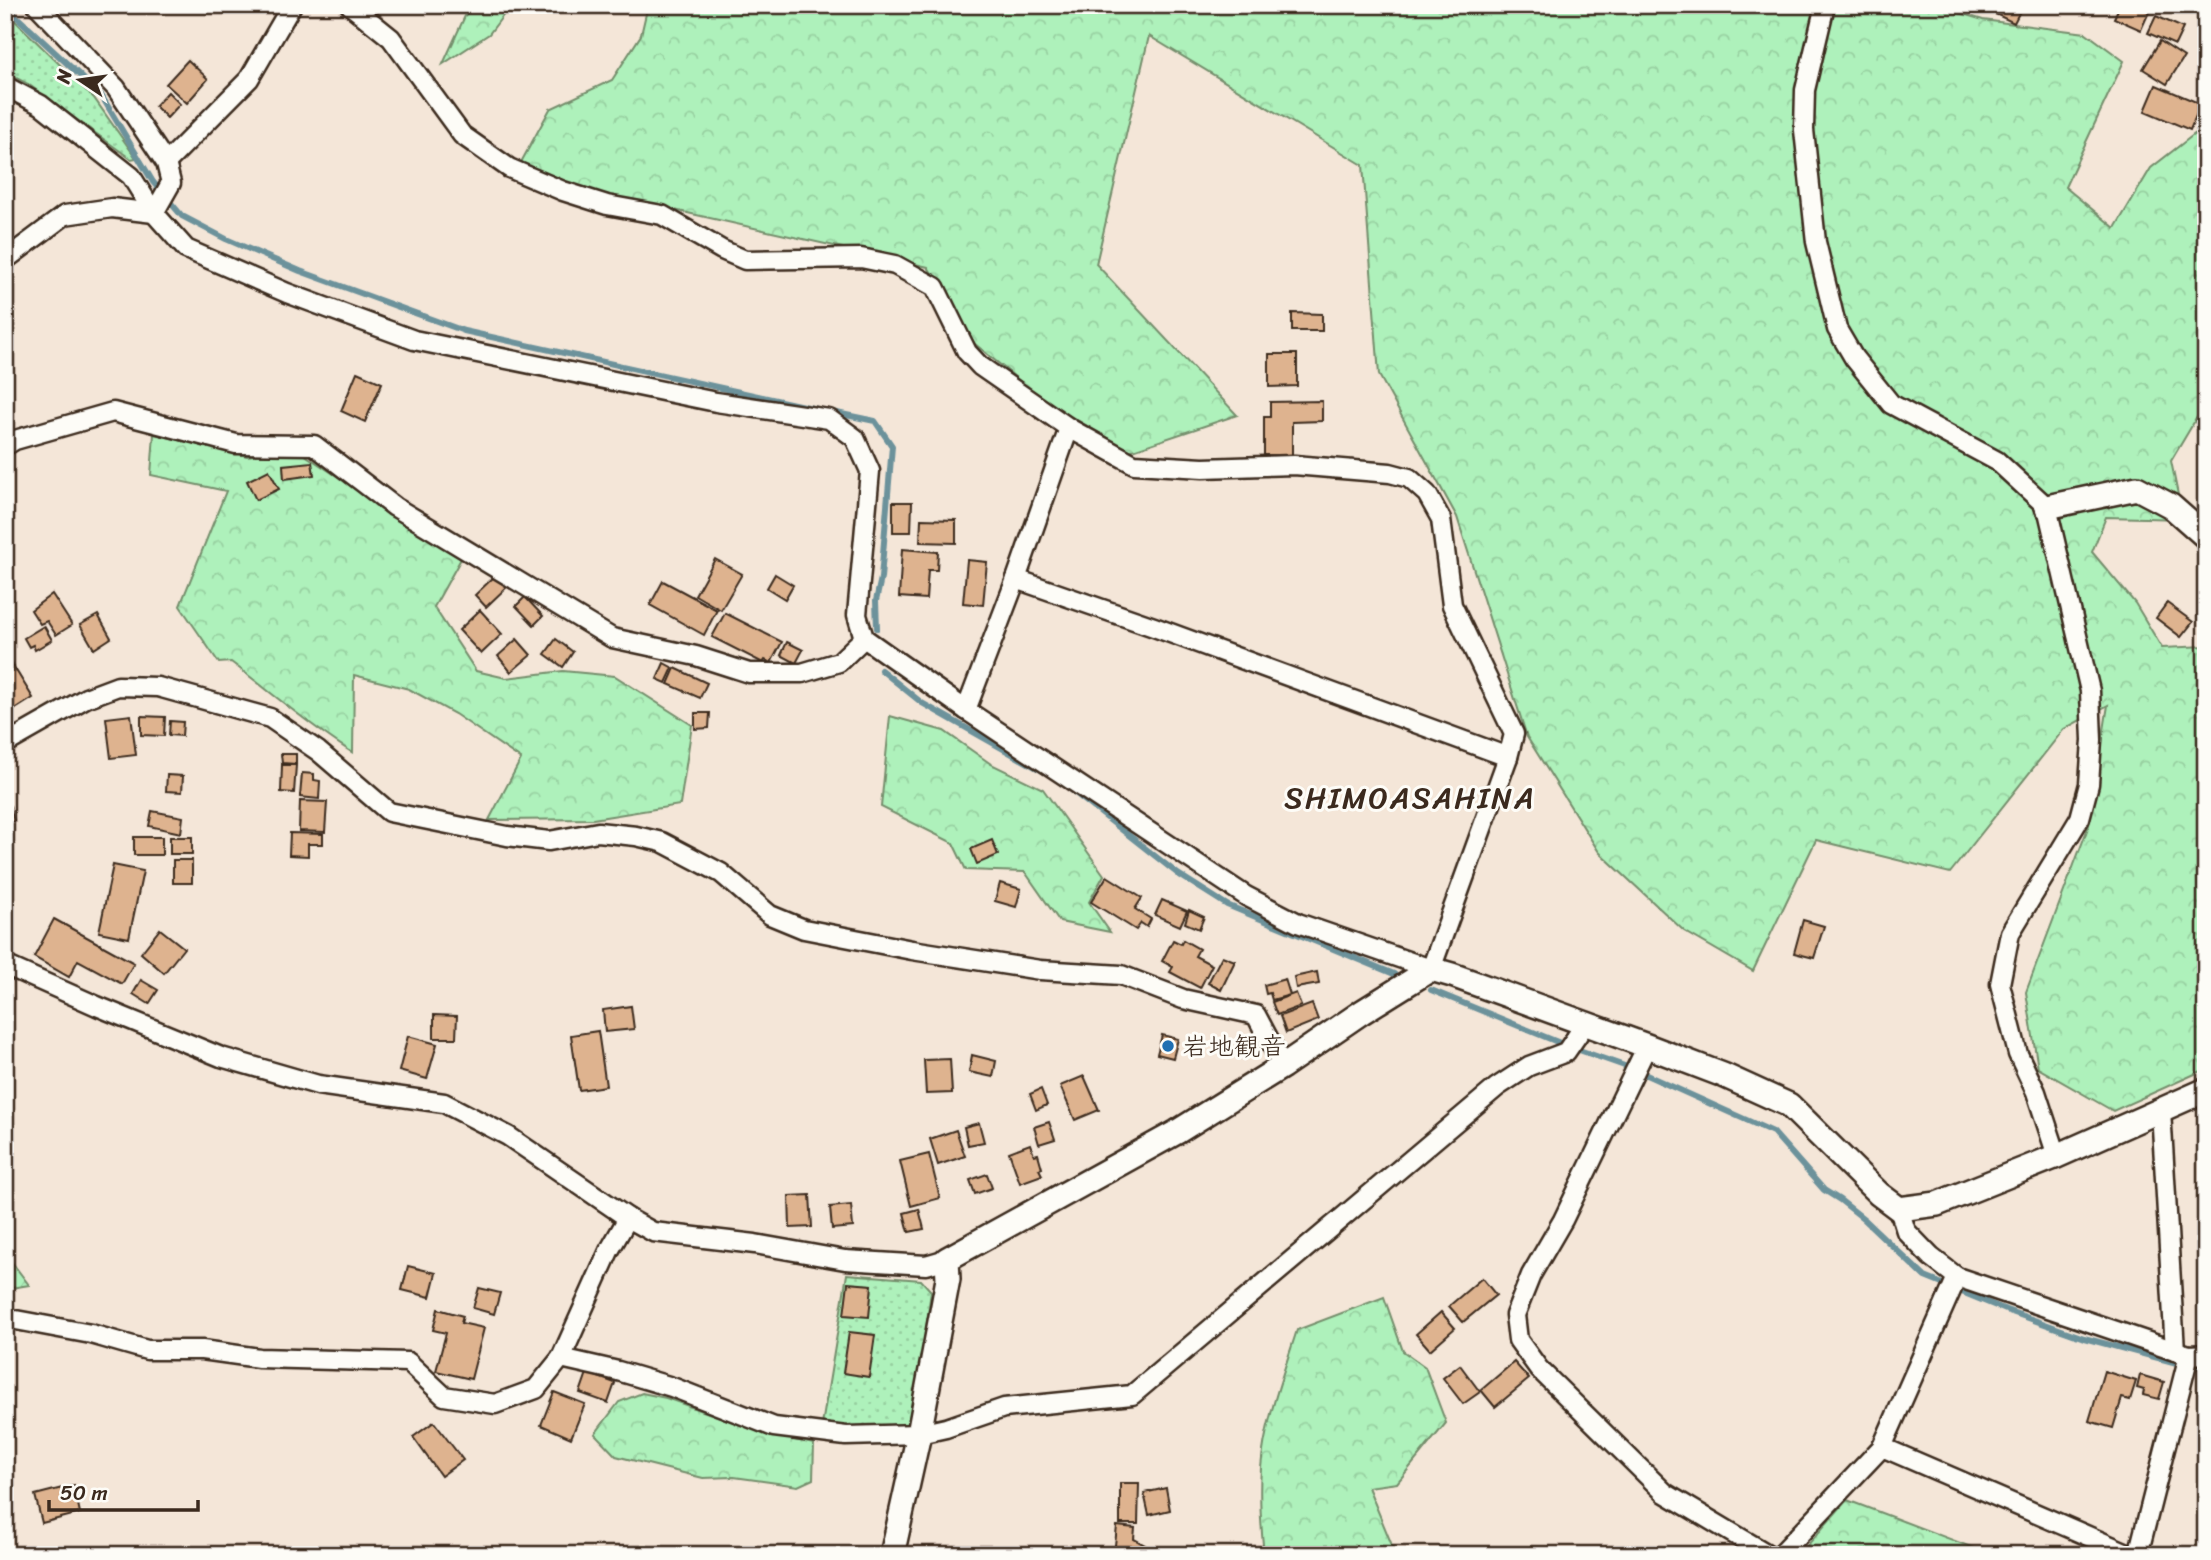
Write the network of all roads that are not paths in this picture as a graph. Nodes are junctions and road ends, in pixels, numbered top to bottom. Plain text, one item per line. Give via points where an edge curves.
1 (37, 5) edge
2 (292, 5) edge
3 (349, 5) edge
4 (1825, 5) edge
5 (5, 86) edge
6 (166, 163) junction
7 (154, 213) junction
8 (5, 261) edge
9 (1069, 428) junction
10 (5, 446) edge
11 (2047, 507) junction
12 (2206, 537) edge
13 (1016, 579) junction
14 (864, 638) junction
15 (966, 710) junction
16 (5, 744) edge
17 (1508, 757) junction
18 (5, 965) edge
19 (1431, 969) junction
20 (1582, 1029) junction
21 (1644, 1052) junction
22 (1283, 1066) junction
23 (2206, 1090) edge
24 (2161, 1111) junction
25 (2057, 1156) junction
26 (1899, 1209) junction
27 (628, 1218) junction
28 (947, 1259) junction
29 (1953, 1287) junction
30 (5, 1318) edge
31 (561, 1358) junction
32 (2189, 1358) edge
33 (919, 1434) junction
34 (1882, 1447) junction
35 (892, 1555) edge
36 (1769, 1555) edge
37 (1780, 1555) edge
38 (2132, 1555) edge
39 (2138, 1555) edge

1 - 6 street via 116,88
2 - 6 street via 249,79
3 - 9 street via 391,38 462,135 509,168 607,205 663,215 745,260 861,258 895,265 935,287 967,352 980,366
4 - 11 street via 1805,90 1804,130 1816,242 1838,328 1854,358 1891,404 1997,461
5 - 7 street via 41,105 131,176
6 - 7 street via 171,183
7 - 8 street via 111,208 65,215
7 - 14 street via 186,249 414,340 716,402 829,419 856,438 870,471 857,615
9 - 13 street
9 - 17 street via 1134,464 1294,466 1409,478 1427,494 1441,519 1452,605 1514,734
10 - 14 street via 113,412 236,444 314,445 395,507 611,638 749,673 802,674 839,662
11 - 12 street via 2137,488 2171,506
11 - 25 street via 2090,691 2089,784 2080,818 2010,933 2000,984 2018,1054
13 - 15 street
13 - 17 street
14 - 15 street
15 - 19 street via 1246,896 1298,923
16 - 22 street via 86,698 118,686 158,687 270,718 318,751 389,812 548,841 598,832 662,842 721,873 770,915 804,929 1040,970 1121,975 1183,999 1256,1015
17 - 19 street
18 - 27 street via 222,1057 318,1085 444,1103 508,1136
19 - 20 street
19 - 22 street
20 - 21 street
20 - 33 street via 1566,1052 1529,1066 1497,1087 1132,1395 1004,1408
21 - 26 street via 1723,1075 1789,1105
21 - 36 street via 1563,1220 1531,1275 1515,1315 1518,1340 1539,1369 1665,1493
22 - 28 street via 1177,1132
23 - 24 street
24 - 25 street
24 - 32 street
25 - 26 street via 1937,1204
26 - 29 street via 1906,1231
27 - 28 street via 653,1232 845,1260 926,1265
27 - 31 street
28 - 33 street via 948,1279
29 - 32 street
29 - 34 street
30 - 31 street via 147,1350 408,1362 444,1396 495,1404 536,1389
31 - 33 street via 671,1387 774,1427 846,1436
32 - 39 street
33 - 35 street
34 - 37 street
34 - 38 street

